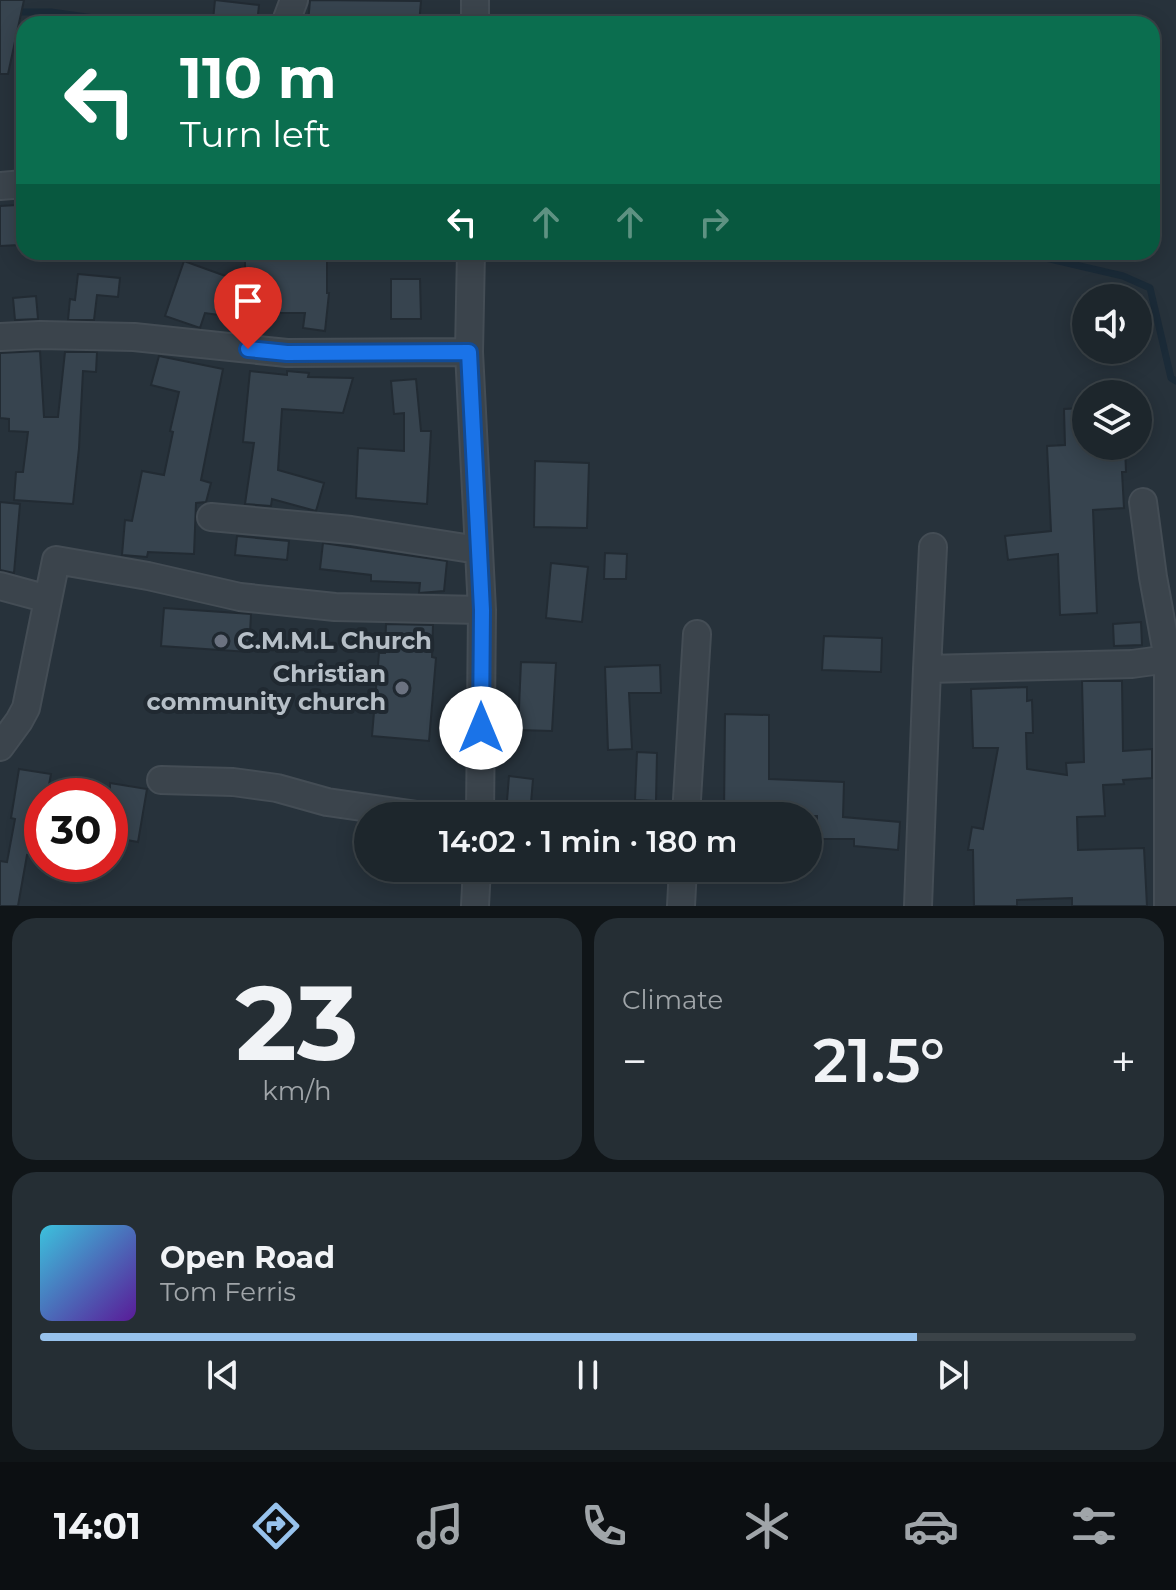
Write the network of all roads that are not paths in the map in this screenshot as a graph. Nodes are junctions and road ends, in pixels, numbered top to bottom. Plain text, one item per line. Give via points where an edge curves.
1 (471, 260) edge
2 (0, 337) edge
3 (469, 352) junction
4 (1143, 502) dead end
5 (211, 517) dead end
6 (933, 547) dead end
7 (478, 550) junction
8 (0, 586) edge
9 (48, 599) junction
10 (482, 610) junction
11 (697, 634) dead end
12 (1172, 659) edge
13 (927, 669) junction
14 (0, 747) edge
15 (161, 780) dead end
16 (480, 802) edge
17 (687, 802) edge
18 (354, 806) edge
19 (476, 882) edge
20 (682, 882) edge
21 (475, 906) edge
22 (681, 906) edge
23 (918, 906) edge
24 (1168, 906) edge

1 - 3 street
2 - 3 street via 134,337 287,353
3 - 7 street
4 - 12 street
5 - 7 street via 351,530
6 - 13 street
7 - 10 street
8 - 9 street
9 - 10 street via 53,564 63,559 240,597 335,607
9 - 14 street via 26,708
10 - 16 street
11 - 17 street
12 - 13 street
12 - 24 street
13 - 23 street
15 - 18 street via 233,782
19 - 21 street
20 - 22 street

